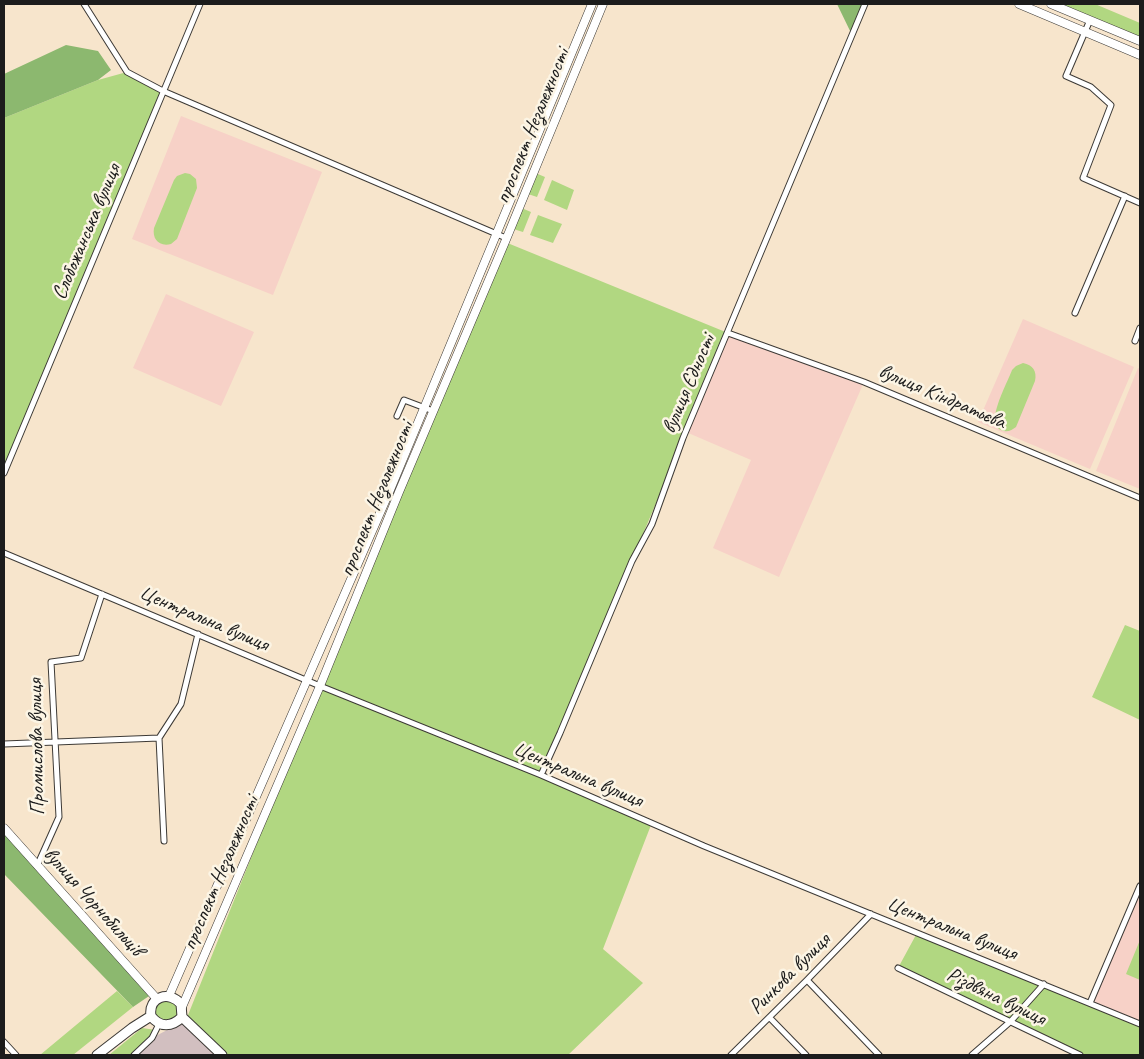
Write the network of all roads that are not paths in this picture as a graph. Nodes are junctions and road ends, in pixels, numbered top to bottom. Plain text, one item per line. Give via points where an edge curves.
1 (84, 4) edge
2 (200, 4) edge
3 (592, 4) edge
4 (602, 4) edge
5 (865, 4) edge
6 (1019, 4) edge
7 (1050, 4) edge
8 (1090, 20) junction
9 (1086, 32) junction
10 (1140, 41) edge
11 (1140, 55) edge
12 (163, 91) junction
13 (1125, 196) junction
14 (1140, 202) edge
15 (496, 234) junction
16 (506, 240) junction
17 (1075, 313) dead end
18 (1140, 328) edge
19 (728, 333) junction
20 (1135, 341) dead end
21 (424, 408) junction
22 (433, 411) junction
23 (397, 416) dead end
24 (4, 473) edge
25 (1140, 498) edge
26 (4, 553) edge
27 (102, 594) junction
28 (198, 634) junction
29 (306, 680) junction
30 (320, 686) junction
31 (159, 738) junction
32 (55, 742) junction
33 (4, 744) edge
34 (541, 775) junction
35 (4, 828) edge
36 (164, 841) dead end
37 (37, 866) junction
38 (1140, 886) edge
39 (871, 914) junction
40 (898, 968) dead end
41 (807, 980) junction
42 (1044, 984) junction
43 (169, 996) junction
44 (156, 999) junction
45 (1090, 1004) junction
46 (182, 1007) junction
47 (151, 1016) junction
48 (182, 1017) junction
49 (770, 1018) junction
50 (1011, 1021) junction
51 (159, 1024) junction
52 (1140, 1024) edge
53 (4, 1042) edge
54 (16, 1055) edge
55 (97, 1055) edge
56 (134, 1055) edge
57 (222, 1055) edge
58 (731, 1055) edge
59 (806, 1055) edge
60 (879, 1055) edge
61 (973, 1055) edge
62 (1080, 1055) edge

1 - 12 street via 128,72
2 - 12 street, Слобожанська вулиця
3 - 15 street, проспект Незалежності
4 - 16 street, проспект Незалежності
5 - 19 street, вулиця Єдності
6 - 9 street
7 - 8 street
8 - 9 street
8 - 10 street
9 - 11 street
9 - 13 street via 1066,76 1091,87 1111,105 1083,178
12 - 15 street
12 - 24 street, Слобожанська вулиця
13 - 14 street
13 - 17 street
15 - 16 street
15 - 21 street, проспект Незалежності
16 - 22 street, проспект Незалежності
18 - 20 street
19 - 25 street, вулиця Кіндратьєва via 864,382
19 - 34 street, вулиця Єдності via 683,438 652,524 632,561
21 - 22 street
21 - 23 street via 404,400
21 - 29 street, проспект Незалежності
22 - 30 street, проспект Незалежності
26 - 27 street, Центральна вулиця
27 - 28 street, Центральна вулиця
27 - 32 street, Промислова вулиця via 81,658 51,662
28 - 29 street, Центральна вулиця
28 - 31 street via 181,704
29 - 30 street, Центральна вулиця
29 - 43 street, проспект Незалежності
30 - 34 street, Центральна вулиця
30 - 46 street, проспект Незалежності
31 - 32 street
31 - 36 street
32 - 33 street
32 - 37 street, Промислова вулиця via 59,817
34 - 39 street, Центральна вулиця
35 - 37 street, вулиця Чорнобильців
37 - 44 street, вулиця Чорнобильців
38 - 45 street
39 - 41 street, Ринкова вулиця
39 - 42 street, Центральна вулиця
40 - 50 street, Різдвяна вулиця
41 - 49 street, Ринкова вулиця
41 - 60 street
42 - 45 street, Центральна вулиця
42 - 50 street
43 - 44 main road
43 - 46 main road via 178,1000
44 - 47 main road
45 - 52 street, Центральна вулиця
46 - 48 main road
47 - 51 main road
47 - 55 main road
48 - 51 main road via 168,1026
48 - 57 main road
49 - 58 street, Ринкова вулиця
49 - 59 street
50 - 61 street
50 - 62 street, Різдвяна вулиця
51 - 56 street via 152,1038
53 - 54 street

